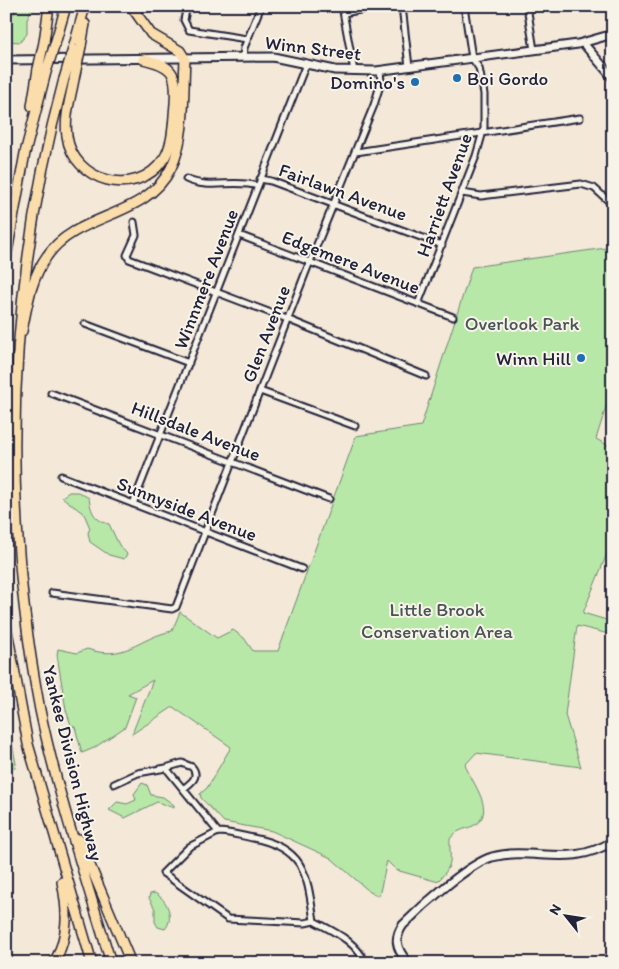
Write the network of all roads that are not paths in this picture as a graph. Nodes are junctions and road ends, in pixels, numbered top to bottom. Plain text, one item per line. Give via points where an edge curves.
1 (49, 6) edge
2 (66, 6) edge
3 (87, 6) edge
4 (131, 6) edge
5 (187, 6) edge
6 (261, 6) edge
7 (342, 6) edge
8 (381, 6) edge
9 (402, 6) edge
10 (464, 6) edge
11 (527, 6) edge
12 (344, 12) junction
13 (613, 34) edge
14 (247, 39) junction
15 (583, 43) junction
16 (77, 48) junction
17 (534, 50) junction
18 (243, 57) junction
19 (472, 58) junction
20 (143, 59) junction
21 (185, 59) junction
22 (6, 60) edge
23 (306, 64) junction
24 (410, 67) junction
25 (42, 70) junction
26 (354, 71) junction
27 (380, 71) junction
28 (613, 78) edge
29 (580, 118) dead end
30 (483, 131) junction
31 (356, 152) junction
32 (186, 179) dead end
33 (260, 179) junction
34 (258, 186) junction
35 (462, 193) junction
36 (333, 204) junction
37 (613, 205) edge
38 (134, 222) dead end
39 (239, 235) junction
40 (442, 245) junction
41 (6, 258) edge
42 (310, 262) junction
43 (216, 292) junction
44 (418, 304) junction
45 (453, 317) dead end
46 (287, 319) junction
47 (85, 324) dead end
48 (189, 363) junction
49 (14, 364) junction
50 (426, 376) dead end
51 (260, 391) junction
52 (51, 393) dead end
53 (355, 426) dead end
54 (161, 433) junction
55 (233, 462) junction
56 (61, 476) dead end
57 (329, 499) dead end
58 (133, 504) junction
59 (205, 534) junction
60 (302, 569) dead end
61 (52, 593) dead end
62 (6, 625) edge
63 (166, 768) junction
64 (114, 784) dead end
65 (183, 789) junction
66 (67, 815) junction
67 (52, 830) junction
68 (218, 832) junction
69 (609, 843) edge
70 (613, 852) edge
71 (314, 921) junction
72 (406, 960) dead end
73 (54, 963) edge
74 (92, 963) edge
75 (111, 963) edge
76 (131, 963) edge
77 (366, 963) edge

1 - 25 highway, bridge
2 - 25 highway, bridge via 55,44
3 - 16 highway, Yankee Division Highway
4 - 21 highway via 152,34 180,51
5 - 14 street via 184,20 189,30
6 - 14 street
7 - 12 street
8 - 12 street
9 - 24 street
10 - 19 street, Harriett Avenue
11 - 17 street
12 - 26 street
13 - 15 main road, Winn Street
14 - 18 street
15 - 17 main road, Winn Street
15 - 28 main road
16 - 20 highway, bridge via 66,128 68,142 85,168 101,178 117,182 135,180 154,169 167,152 172,136 175,77 169,68
16 - 49 highway, Yankee Division Highway, bridge via 64,79 43,159 31,222
17 - 19 main road, Winn Street
18 - 21 main road, Winn Street
18 - 23 main road, Winn Street via 273,57
19 - 24 main road, Winn Street
19 - 30 street, Harriett Avenue via 478,68 484,94
20 - 21 main road, Winn Street
20 - 22 main road, Winn Street
21 - 49 highway via 178,144 169,172 145,198 72,233 50,252 32,289
23 - 26 main road, Winn Street
23 - 33 street, Winnmere Avenue
24 - 27 main road, Winn Street
25 - 41 highway
26 - 27 main road, Winn Street
27 - 31 street, Glen Avenue via 380,87
29 - 30 street
30 - 31 street
30 - 35 street, Harriett Avenue
31 - 36 street, Glen Avenue
32 - 34 street via 200,185
33 - 34 street, Winnmere Avenue
33 - 36 street, Fairlawn Avenue
34 - 39 street, Winnmere Avenue
35 - 37 street via 482,196 581,184 594,188
35 - 40 street, Harriett Avenue
36 - 40 street, Fairlawn Avenue
36 - 42 street, Glen Avenue
38 - 43 street via 136,233 128,257
39 - 42 street, Edgemere Avenue
39 - 43 street, Winnmere Avenue
40 - 44 street, Harriett Avenue
42 - 44 street, Edgemere Avenue
42 - 46 street, Glen Avenue
43 - 46 street
43 - 48 street, Winnmere Avenue
44 - 45 street, Edgemere Avenue
46 - 50 street
46 - 51 street, Glen Avenue
47 - 48 street
48 - 54 street, Winnmere Avenue
49 - 66 highway, Yankee Division Highway via 13,480 20,583 40,709
51 - 53 street
51 - 55 street, Glen Avenue
52 - 54 street, Hillsdale Avenue
54 - 55 street, Hillsdale Avenue
54 - 58 street, Winnmere Avenue
55 - 57 street, Hillsdale Avenue
55 - 59 street, Glen Avenue
56 - 58 street, Sunnyside Avenue
58 - 59 street, Sunnyside Avenue
59 - 60 street, Sunnyside Avenue
59 - 61 street, Glen Avenue via 176,607 172,609
62 - 67 highway, Yankee Division Highway via 28,744
63 - 64 street via 138,773
63 - 65 street
63 - 65 street via 182,763 192,767 195,779
65 - 68 street
66 - 75 highway, Yankee Division Highway
66 - 76 highway
67 - 73 highway via 67,915 66,934
67 - 74 highway, Yankee Division Highway
68 - 71 street via 271,842 292,854 306,877
68 - 71 street via 189,847 163,873 228,919
69 - 70 street
69 - 72 main road via 570,856 504,855 476,865 404,924 397,943
71 - 77 street via 348,939

